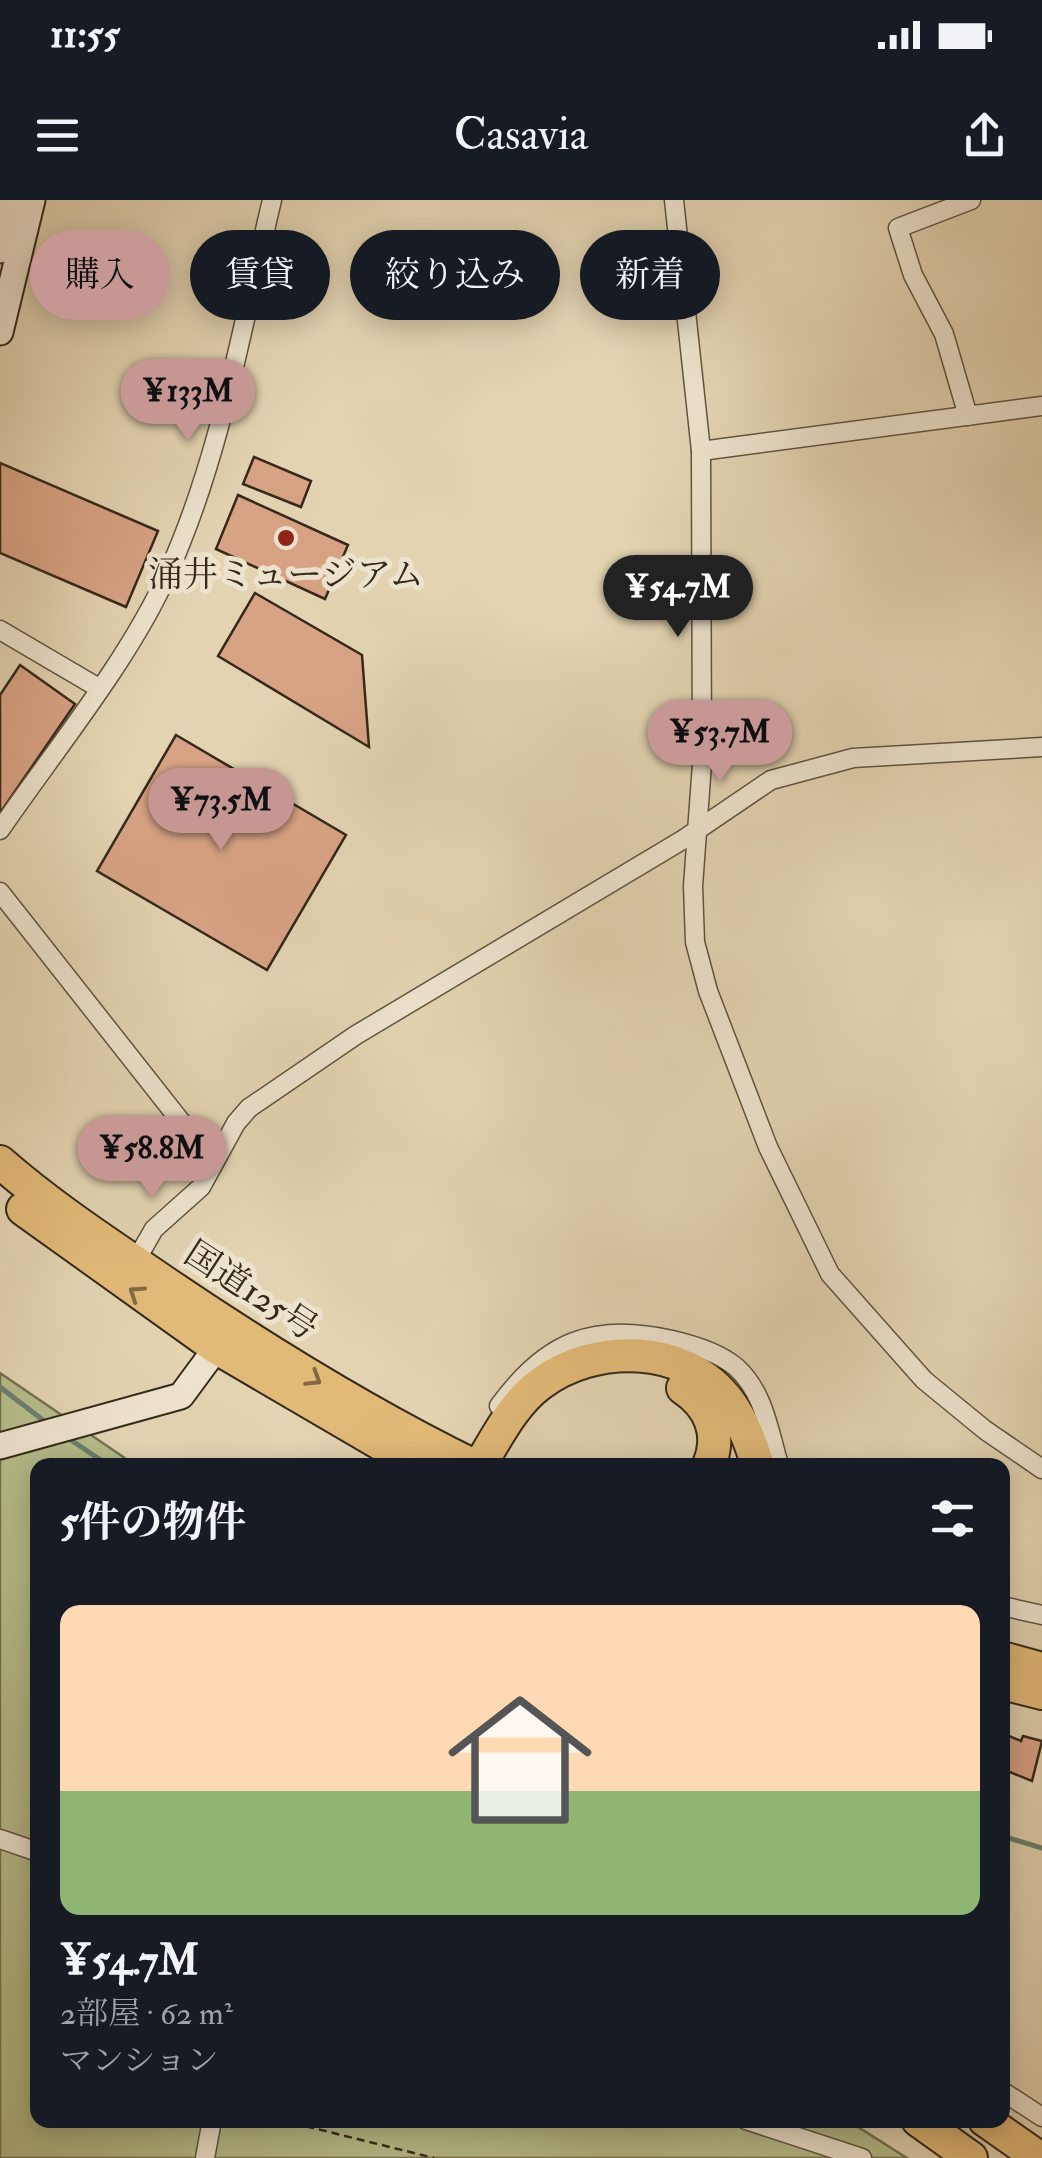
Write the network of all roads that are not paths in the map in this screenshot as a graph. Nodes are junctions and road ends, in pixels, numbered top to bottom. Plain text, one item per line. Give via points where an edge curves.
1 (13, 200) edge
2 (32, 200) edge
3 (272, 200) edge
4 (674, 200) edge
5 (971, 200) edge
6 (0, 250) edge
7 (0, 332) edge
8 (1042, 406) edge
9 (968, 416) junction
10 (701, 451) junction
11 (0, 630) edge
12 (97, 688) junction
13 (1042, 747) edge
14 (0, 830) edge
15 (694, 830) junction
16 (0, 892) edge
17 (212, 1161) junction
18 (0, 1162) edge
19 (0, 1190) edge
20 (135, 1262) junction
21 (224, 1338) junction
22 (658, 1365) junction
23 (320, 1412) junction
24 (0, 1446) edge
25 (354, 1458) edge
26 (404, 1458) edge
27 (466, 1458) edge
28 (481, 1458) edge
29 (482, 1458) edge
30 (711, 1458) edge
31 (756, 1458) edge
32 (777, 1458) edge
33 (1042, 1469) edge
34 (1010, 1608) edge
35 (1042, 1615) edge
36 (1013, 1665) edge
37 (1042, 1694) edge
38 (0, 1839) edge
39 (30, 1849) edge
40 (1010, 2096) edge
41 (1042, 2118) edge
42 (211, 2128) edge
43 (770, 2128) edge
44 (929, 2128) edge
45 (997, 2128) edge
46 (1039, 2157) edge
47 (206, 2158) edge
48 (862, 2158) edge
49 (971, 2158) edge

1 - 6 street
2 - 7 street
3 - 12 street via 191,518 166,578
4 - 10 street
5 - 9 street via 898,228 944,334
8 - 9 street
9 - 10 street
10 - 15 street via 702,764
11 - 12 street
12 - 14 street
13 - 15 street via 853,758 771,780
15 - 17 street via 282,1084 236,1123
15 - 33 street via 695,942 708,991 814,1248 854,1306 924,1380
16 - 17 street
17 - 20 street via 201,1186 154,1228
18 - 20 highway, 国道125号
21 -> 19 highway, 国道125号 via 108,1274
20 - 21 highway, 国道125号
21 - 23 highway, 国道125号
21 - 24 street via 180,1396
21 -> 27 highway, 国道125号
22 - 29 highway via 614,1355 566,1368 521,1402
22 - 30 highway via 711,1417
22 - 31 highway via 690,1370 726,1398
23 - 25 highway
23 - 26 highway, 国道125号
28 - 32 street via 516,1382 544,1356 593,1332 644,1333 698,1346 736,1368 765,1408
34 - 35 street
36 - 37 highway
38 - 39 street
40 - 41 street
42 - 47 street
43 - 48 street
44 - 49 highway
45 - 46 highway

